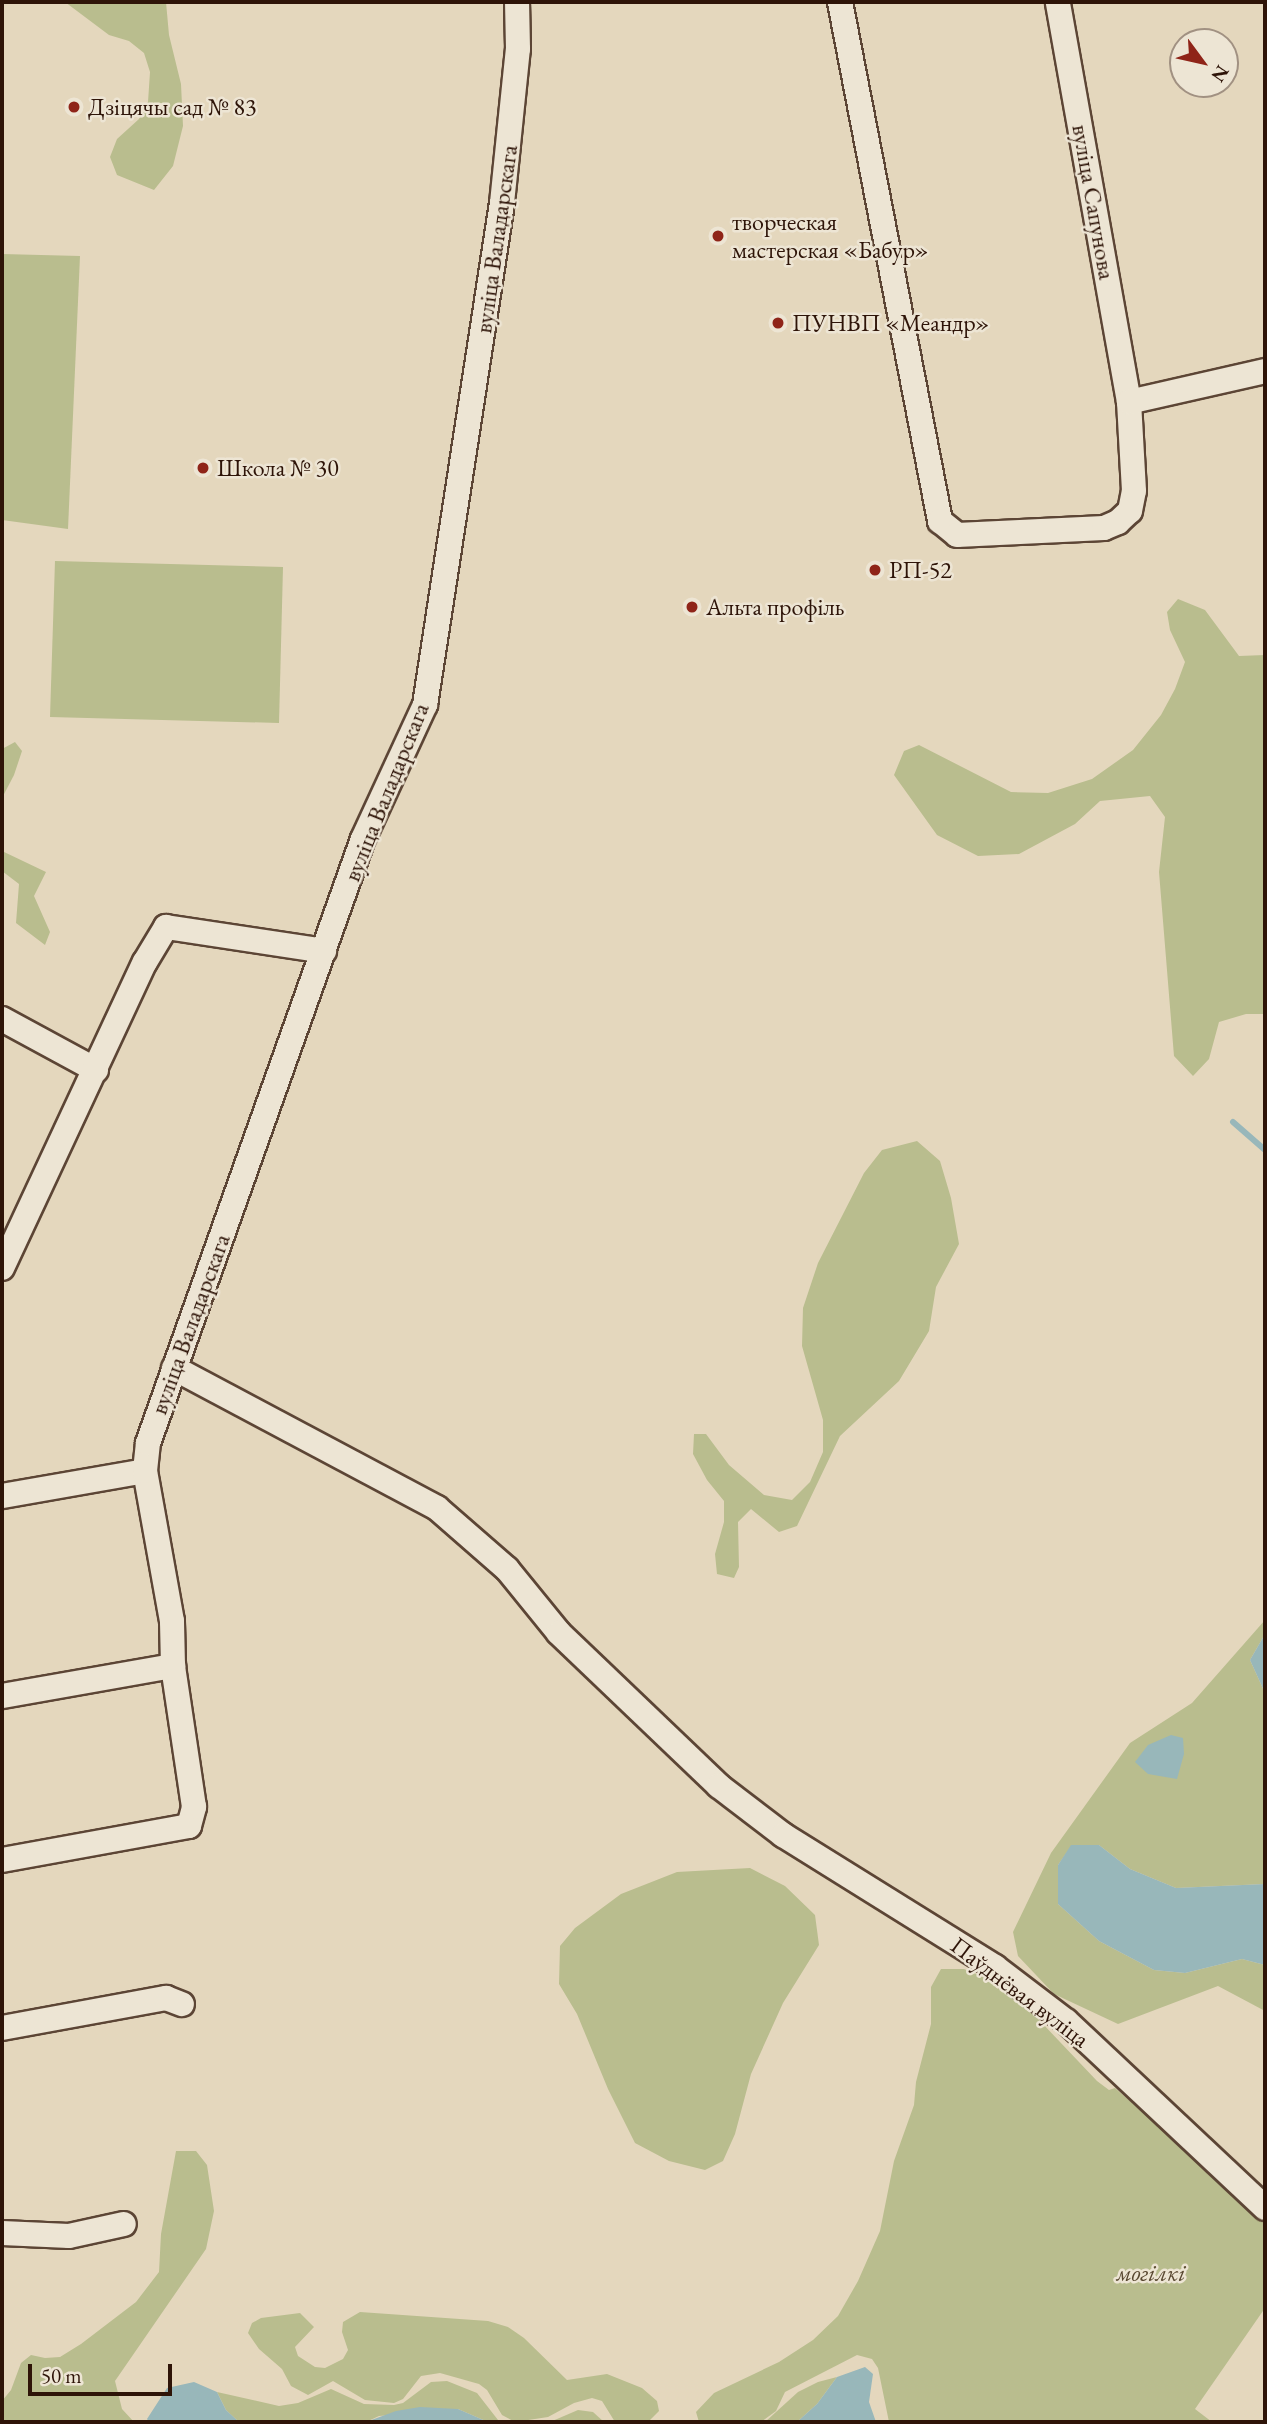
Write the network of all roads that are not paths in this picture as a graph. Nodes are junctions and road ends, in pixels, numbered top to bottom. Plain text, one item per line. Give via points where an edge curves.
1 (517, 2) edge
2 (840, 2) edge
3 (1058, 2) edge
4 (1265, 371) edge
5 (1129, 402) junction
6 (324, 951) junction
7 (2, 1019) edge
8 (96, 1070) junction
9 (2, 1268) edge
10 (174, 1368) junction
11 (145, 1471) junction
12 (2, 1496) edge
13 (173, 1666) junction
14 (2, 1696) edge
15 (2, 1860) edge
16 (183, 2004) dead end
17 (2, 2028) edge
18 (1265, 2208) edge
19 (124, 2224) dead end
20 (2, 2234) edge

1 - 6 street, вуліца Валадарскага via 518,49 502,203 425,705 363,839
2 - 5 street, вуліца Сапунова via 940,521 957,535 1104,528 1118,522 1129,511 1134,491
3 - 5 street, вуліца Сапунова
4 - 5 street
6 - 8 street via 166,927
6 - 10 street, вуліца Валадарскага
7 - 8 street
8 - 9 street
10 - 11 street, вуліца Валадарскага via 148,1443
10 - 18 street, Паўднёвая вуліца via 437,1508 507,1569 559,1633 719,1786 783,1835 995,1968 1066,2021
11 - 12 street
11 - 13 street, вуліца Валадарскага via 172,1621
13 - 14 street
13 - 15 street, вуліца Валадарскага via 194,1807 189,1826
16 - 17 street via 166,1998
19 - 20 street via 69,2236

